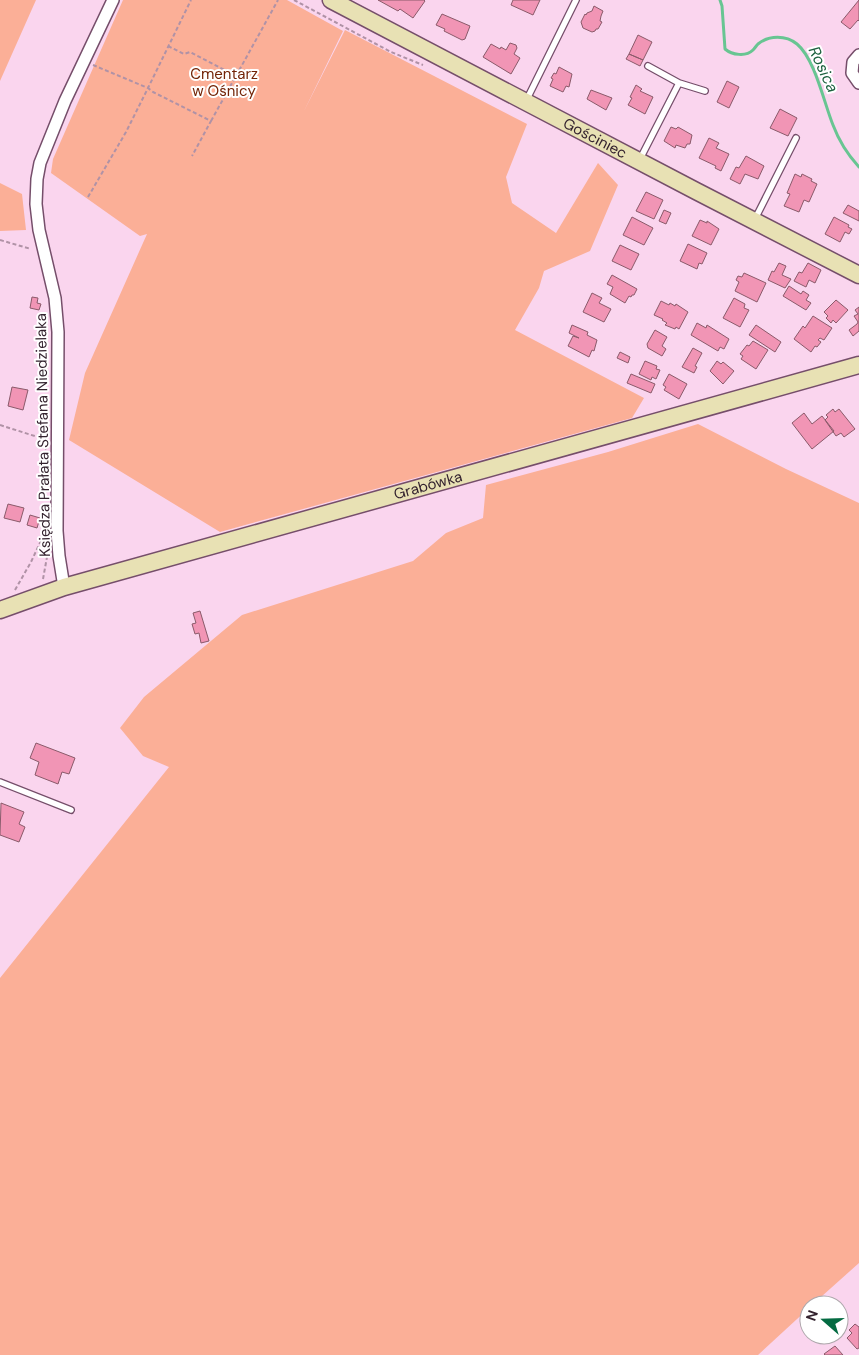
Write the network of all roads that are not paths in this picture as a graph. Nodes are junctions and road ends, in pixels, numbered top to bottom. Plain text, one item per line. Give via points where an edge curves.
1 (113, 0) edge
2 (576, 0) edge
3 (335, 1) edge
4 (859, 56) edge
5 (648, 66) dead end
6 (679, 83) junction
7 (859, 83) edge
8 (705, 90) dead end
9 (525, 103) junction
10 (796, 138) dead end
11 (639, 161) junction
12 (754, 221) junction
13 (859, 275) edge
14 (859, 365) edge
15 (64, 587) junction
16 (0, 610) edge
17 (0, 782) edge
18 (71, 810) dead end

1 - 15 street, Księdza Prałata Stefana Niedzielaka via 65,101 40,163 37,180 39,230 56,306 58,332 58,544
2 - 9 lane
3 - 9 street, Gościniec
4 - 7 street via 853,62 852,73
5 - 6 lane
6 - 8 lane
6 - 11 lane
9 - 11 street, Gościniec
10 - 12 lane
11 - 12 street, Gościniec
12 - 13 street, Gościniec
14 - 15 street, Grabówka
15 - 16 street, Grabówka
17 - 18 lane

